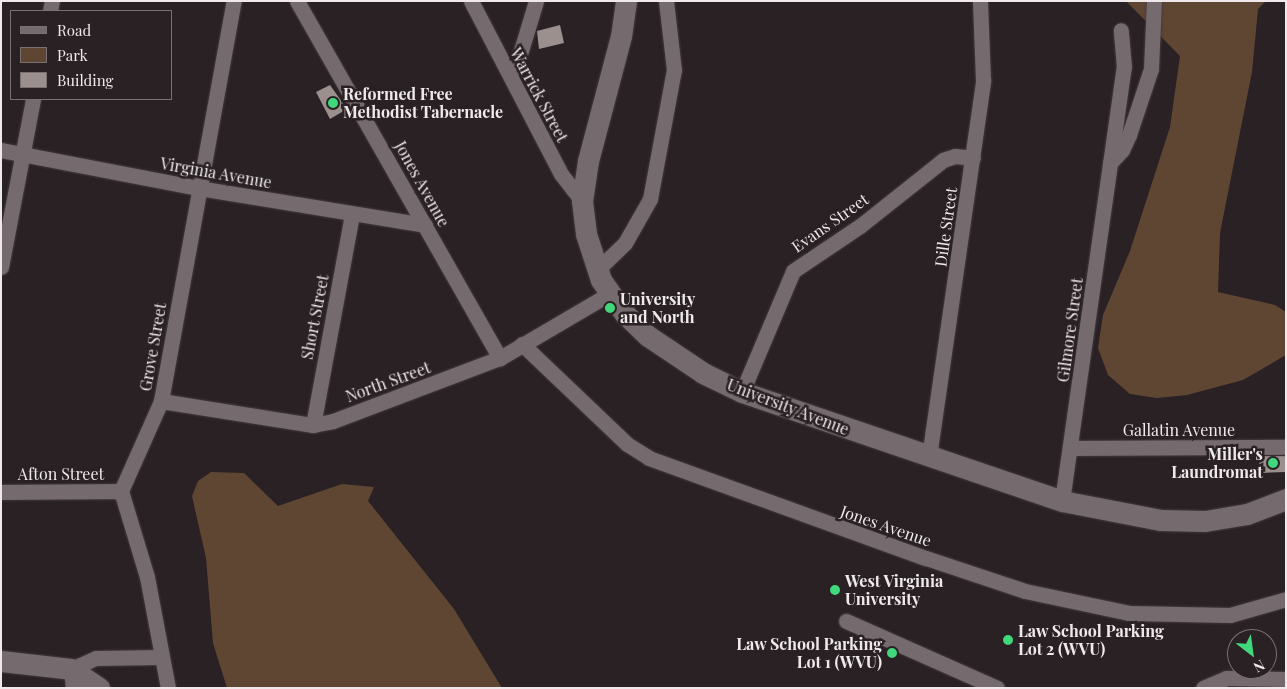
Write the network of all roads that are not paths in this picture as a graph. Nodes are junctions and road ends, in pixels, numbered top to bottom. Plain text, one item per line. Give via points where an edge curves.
1 (234, 1) edge
2 (297, 1) edge
3 (471, 1) edge
4 (536, 1) edge
5 (626, 1) edge
6 (666, 1) edge
7 (980, 1) edge
8 (1154, 1) edge
9 (1121, 30) dead end
10 (509, 73) junction
11 (33, 100) edge
12 (1, 150) edge
13 (22, 155) junction
14 (973, 158) junction
15 (1110, 163) junction
16 (199, 188) junction
17 (582, 201) junction
18 (352, 215) junction
19 (425, 225) junction
20 (1, 267) edge
21 (598, 269) junction
22 (609, 294) junction
23 (522, 344) junction
24 (500, 358) junction
25 (742, 392) junction
26 (161, 401) junction
27 (313, 425) junction
28 (1286, 447) edge
29 (1072, 448) junction
30 (930, 457) junction
31 (121, 491) junction
32 (1, 492) edge
33 (1286, 499) edge
34 (1062, 501) junction
35 (1286, 599) edge
36 (846, 621) dead end
37 (160, 657) junction
38 (1, 661) edge
39 (72, 679) edge
40 (1286, 679) edge
41 (99, 688) edge
42 (168, 688) edge
43 (997, 688) edge
44 (1203, 688) edge

1 - 16 street, Grove Street
2 - 19 street, Jones Avenue
3 - 10 street, Warrick Street
4 - 10 street via 516,67
5 - 17 street, University Avenue via 622,36 588,161
6 - 21 street via 674,70 655,171 640,220 625,243
7 - 14 street, Dille Street via 985,60
8 - 15 street, Gilmore Street via 1151,69 1122,150
9 - 15 street, Gilmore Street via 1124,67
10 - 17 street, Warrick Street via 571,192
11 - 13 street
12 - 13 street, Virginia Avenue
13 - 16 street, Virginia Avenue
13 - 20 street
14 - 25 street, Evans Street via 955,156 942,160 860,226 793,271
14 - 30 street, Dille Street
15 - 29 street, Gilmore Street
16 - 18 street, Virginia Avenue
16 - 26 street, Grove Street
17 - 21 street, University Avenue
18 - 19 street, Virginia Avenue
18 - 27 street, Short Street
19 - 24 street, Jones Avenue
21 - 22 street, University Avenue
22 - 23 street, North Street
22 - 25 street, University Avenue via 648,336 703,372
23 - 24 street, North Street
23 - 35 street, Jones Avenue via 627,444 650,458 926,558 1025,591 1129,613 1230,615
24 - 27 street, North Street
25 - 30 street, University Avenue
26 - 27 street, North Street
26 - 31 street, Grove Street
28 - 29 street, Gallatin Avenue
29 - 34 street, Gilmore Street
30 - 34 street, University Avenue
31 - 32 street, Afton Street
31 - 37 street via 147,577
33 - 34 street, University Avenue via 1247,514 1205,521 1161,520
36 - 43 street
37 - 39 street via 96,658
37 - 42 street
38 - 39 street
39 - 41 street
40 - 44 street via 1226,678

